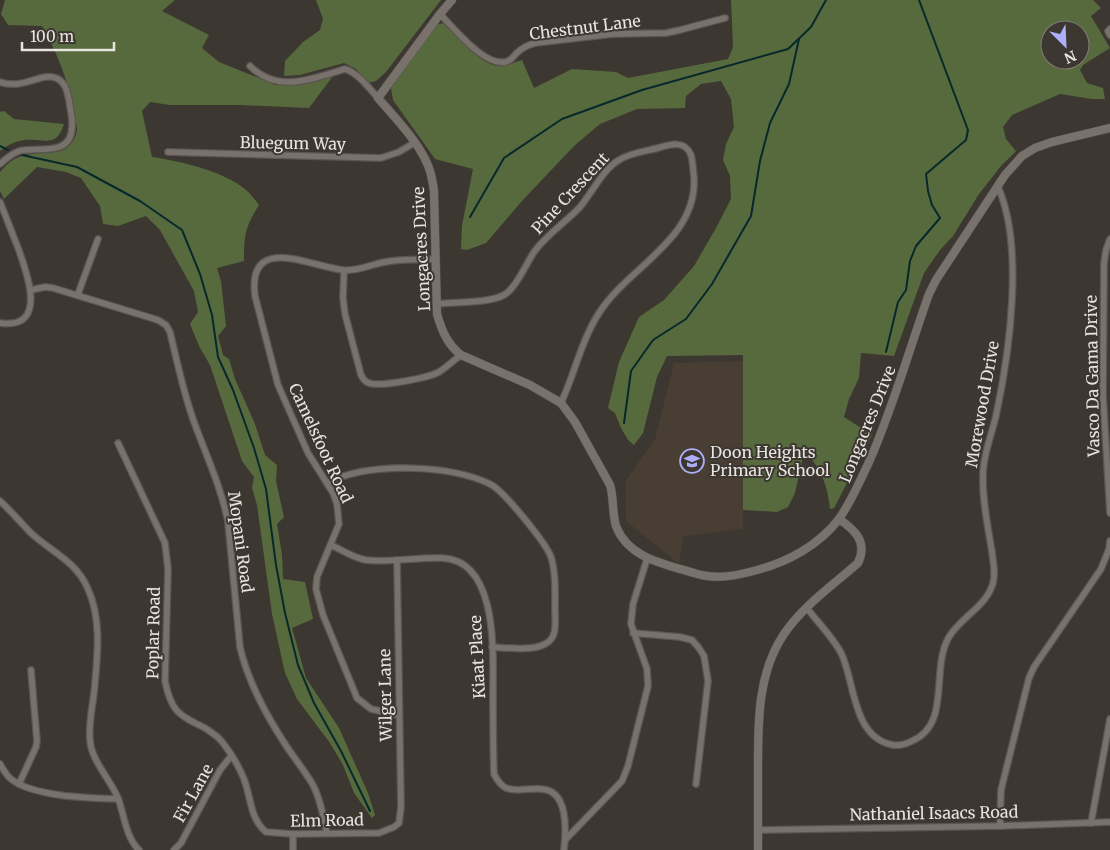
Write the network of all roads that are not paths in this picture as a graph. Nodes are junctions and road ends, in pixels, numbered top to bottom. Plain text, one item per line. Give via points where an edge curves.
1 (452, 0) edge
2 (440, 14) junction
3 (725, 18) dead end
4 (250, 66) dead end
5 (0, 82) edge
6 (378, 98) junction
7 (1110, 128) edge
8 (414, 143) junction
9 (168, 152) dead end
10 (0, 164) edge
11 (998, 187) junction
12 (0, 202) edge
13 (98, 239) dead end
14 (1110, 239) edge
15 (434, 259) junction
16 (344, 271) junction
17 (31, 290) junction
18 (78, 294) junction
19 (437, 304) junction
20 (0, 323) edge
21 (461, 355) junction
22 (561, 404) junction
23 (118, 442) dead end
24 (326, 483) junction
25 (0, 500) edge
26 (1110, 513) edge
27 (839, 519) junction
28 (1110, 541) edge
29 (331, 545) junction
30 (647, 559) junction
31 (397, 560) junction
32 (807, 608) junction
33 (633, 633) junction
34 (492, 648) junction
35 (31, 670) dead end
36 (398, 715) junction
37 (1110, 719) edge
38 (231, 756) junction
39 (0, 764) edge
40 (19, 784) junction
41 (696, 784) dead end
42 (118, 798) junction
43 (1110, 822) edge
44 (1091, 823) junction
45 (1000, 826) junction
46 (394, 827) joint
47 (261, 828) joint
48 (758, 830) junction
49 (327, 832) junction
50 (293, 834) junction
51 (565, 840) junction
52 (139, 850) edge
53 (174, 850) edge
54 (293, 850) edge
55 (564, 850) edge
56 (758, 850) edge

1 - 2 street
2 - 3 street, Chestnut Lane via 483,57 502,63 535,43 613,34 666,33
2 - 6 street
4 - 6 street, Longacres Drive via 269,80 282,82 296,82 345,69
5 - 10 street via 15,85 51,76 63,82 68,94 72,127 68,141 57,149 17,152
6 - 8 street, Longacres Drive
7 - 11 street, Longacres Drive via 1035,148 1022,156
8 - 9 street, Bluegum Way via 381,158
8 - 15 street, Longacres Drive via 430,171 434,191
11 - 27 street, Longacres Drive via 929,294 876,445
11 - 32 street, Morewood Drive via 1007,218 1013,270 1010,328 998,408 982,477 995,575 984,601 948,638 941,659 934,722 926,732 906,744 894,745 874,736 861,717 842,654
12 - 17 street
13 - 18 street
14 - 26 street, Vasco Da Gama Drive via 1104,263 1104,376
15 - 16 street, Camelsfoot Road via 396,260
15 - 19 street, Longacres Drive
16 - 21 street via 345,314 364,381 379,384 428,376 439,372
16 - 24 street, Camelsfoot Road via 276,258 266,260 254,276 264,333 278,384 308,453
17 - 18 street, Mopani Road via 45,287
17 - 20 street via 31,304 23,318 10,324
18 - 49 street, Mopani Road via 158,320 170,332 191,413 224,504 244,662 275,729 312,784
19 - 21 street, Longacres Drive via 445,336
19 - 22 street, Pine Crescent via 489,299 506,294 536,249 581,205 619,160 666,146 684,146 693,166 694,191 689,210 647,264 610,297 598,314 587,334
21 - 22 street, Longacres Drive via 530,385
22 - 30 street, Longacres Drive via 575,422 610,485 614,495 616,526 634,550
23 - 38 street, Poplar Road via 165,543 168,568 165,681 169,698 185,718 217,736
24 - 29 street, Camelsfoot Road via 339,513 339,524
24 - 34 street via 361,472 433,468 486,482 498,489 550,555 554,570 555,624 553,637 540,647
25 - 42 street via 32,534 69,561 89,590 98,629 90,742
27 - 30 street, Longacres Drive via 800,553 771,567 748,572 715,577
27 - 32 street via 859,538 862,554 858,562
28 - 45 street via 1101,569 1029,678 1002,790
29 - 31 street, Kiaat Place via 365,560
29 - 36 street, Camelsfoot Road via 317,577 316,589 351,688 364,705
30 - 33 street via 633,604
31 - 34 street, Kiaat Place via 442,558 456,560 466,567 482,590 487,604
31 - 36 street, Wilger Lane
32 - 48 street via 784,635 769,665 764,684 758,723
33 - 41 street via 680,636 692,640 704,656 708,681
33 - 51 street via 647,669 648,686 625,774 614,790
34 - 51 street, Kiaat Place via 494,774 497,781 509,789 549,790 559,800 563,811
35 - 40 street via 37,741
36 - 46 street, Wilger Lane via 401,816
37 - 44 street
38 - 47 street, Poplar Road via 244,778
38 - 53 street, Fir Lane
39 - 40 street
40 - 42 street via 51,793
42 - 52 street via 132,841
43 - 44 street, Nathaniel Isaacs Road
44 - 45 street, Nathaniel Isaacs Road
45 - 48 street, Nathaniel Isaacs Road
46 - 49 street, Elm Road via 379,833
47 - 50 street, Elm Road via 274,834
48 - 56 street
49 - 50 street, Elm Road
50 - 54 street
51 - 55 street

